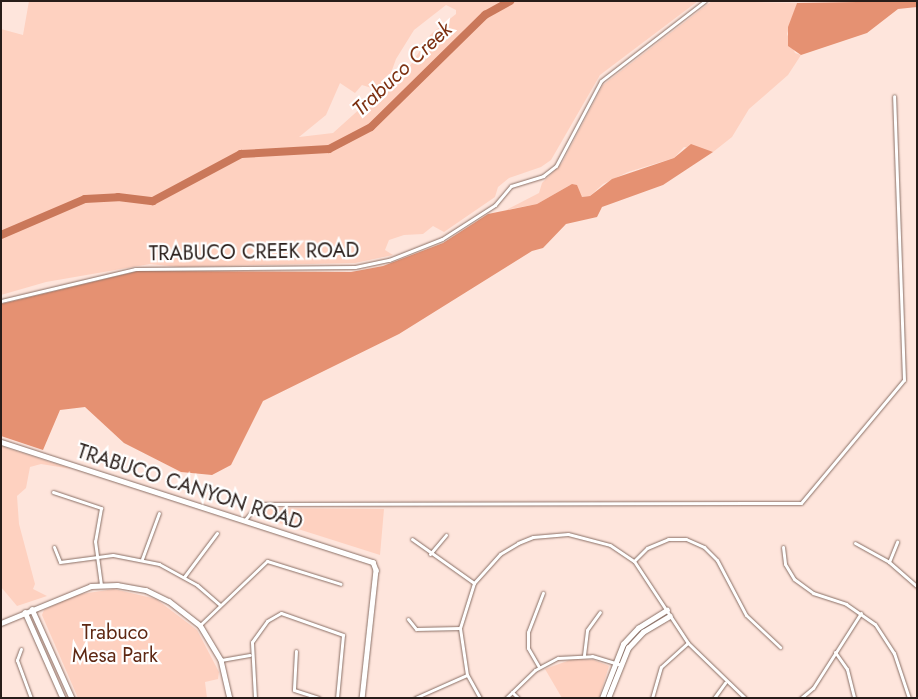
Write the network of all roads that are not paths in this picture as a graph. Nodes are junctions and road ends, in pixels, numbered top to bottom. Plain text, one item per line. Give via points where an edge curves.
1 (705, 1) edge
2 (894, 96) dead end
3 (1, 301) edge
4 (1, 442) edge
5 (53, 492) dead end
6 (159, 513) dead end
7 (244, 521) junction
8 (217, 533) dead end
9 (446, 535) dead end
10 (412, 539) dead end
11 (897, 542) dead end
12 (855, 543) dead end
13 (54, 547) dead end
14 (783, 547) dead end
15 (430, 554) junction
16 (98, 556) junction
17 (142, 559) junction
18 (634, 561) junction
19 (889, 562) junction
20 (184, 577) junction
21 (341, 584) dead end
22 (474, 584) junction
23 (101, 585) junction
24 (917, 586) edge
25 (543, 593) dead end
26 (220, 605) junction
27 (32, 609) junction
28 (667, 610) junction
29 (25, 612) junction
30 (600, 612) dead end
31 (861, 613) junction
32 (670, 616) junction
33 (408, 619) dead end
34 (1, 623) edge
35 (200, 625) junction
36 (460, 628) junction
37 (688, 643) junction
38 (780, 647) dead end
39 (21, 649) dead end
40 (296, 651) dead end
41 (834, 652) junction
42 (250, 655) junction
43 (584, 655) junction
44 (221, 660) junction
45 (618, 664) junction
46 (539, 667) junction
47 (467, 675) junction
48 (725, 682) junction
49 (512, 692) junction
50 (31, 698) edge
51 (63, 698) edge
52 (72, 698) edge
53 (230, 698) edge
54 (255, 698) edge
55 (319, 698) edge
56 (337, 698) edge
57 (362, 698) edge
58 (415, 698) edge
59 (480, 698) edge
60 (506, 698) edge
61 (518, 698) edge
62 (602, 698) edge
63 (608, 698) edge
64 (652, 698) edge
65 (714, 698) edge
66 (745, 698) edge
67 (801, 698) edge
68 (854, 698) edge
69 (909, 698) edge

1 - 3 street, TRABUCO CREEK ROAD via 601,81 556,166 543,176 511,186 495,205 442,239 389,260 355,267 135,269
2 - 7 street via 904,380 801,503 258,504
4 - 7 main road, TRABUCO CANYON ROAD
5 - 16 street via 101,508 95,541
6 - 17 street
7 - 57 main road, TRABUCO CANYON ROAD via 370,561 376,570
8 - 20 street
9 - 15 street
10 - 15 street
11 - 19 street
12 - 19 street
13 - 16 street via 60,562
14 - 31 street via 784,564 794,579 813,593
15 - 22 street
16 - 17 street
16 - 23 street
17 - 20 street
18 - 22 street via 610,545 586,536 553,534 533,537 500,554
18 - 28 street
18 - 38 street via 647,548 668,539 686,539 704,547 716,560 746,615
19 - 24 street
20 - 26 street
21 - 26 street via 270,561
22 - 36 street
23 - 27 main road via 70,592
23 - 35 main road via 151,593 174,604
25 - 46 street via 528,632 528,648
26 - 35 street
27 - 29 main road
27 - 52 main road
28 - 32 street
28 - 45 main road via 638,628 623,644
29 - 34 main road
29 - 51 main road
30 - 43 street via 587,630
31 - 41 street
31 - 69 street via 886,638
32 - 37 street
32 - 45 main road via 643,632
33 - 36 street via 416,629
35 - 44 main road
36 - 47 street
37 - 48 street
37 - 64 street via 661,667
39 - 50 street via 16,660
40 - 55 street via 294,690
41 - 67 street via 813,688
41 - 68 street via 847,669
42 - 44 street
42 - 54 street
42 - 56 street via 255,635 280,613 343,635
43 - 45 street
43 - 46 street via 558,658
44 - 53 main road
45 - 62 main road
45 - 63 main road
46 - 49 street
47 - 58 street
47 - 59 street
48 - 65 street
48 - 66 street
49 - 60 street
49 - 61 street

